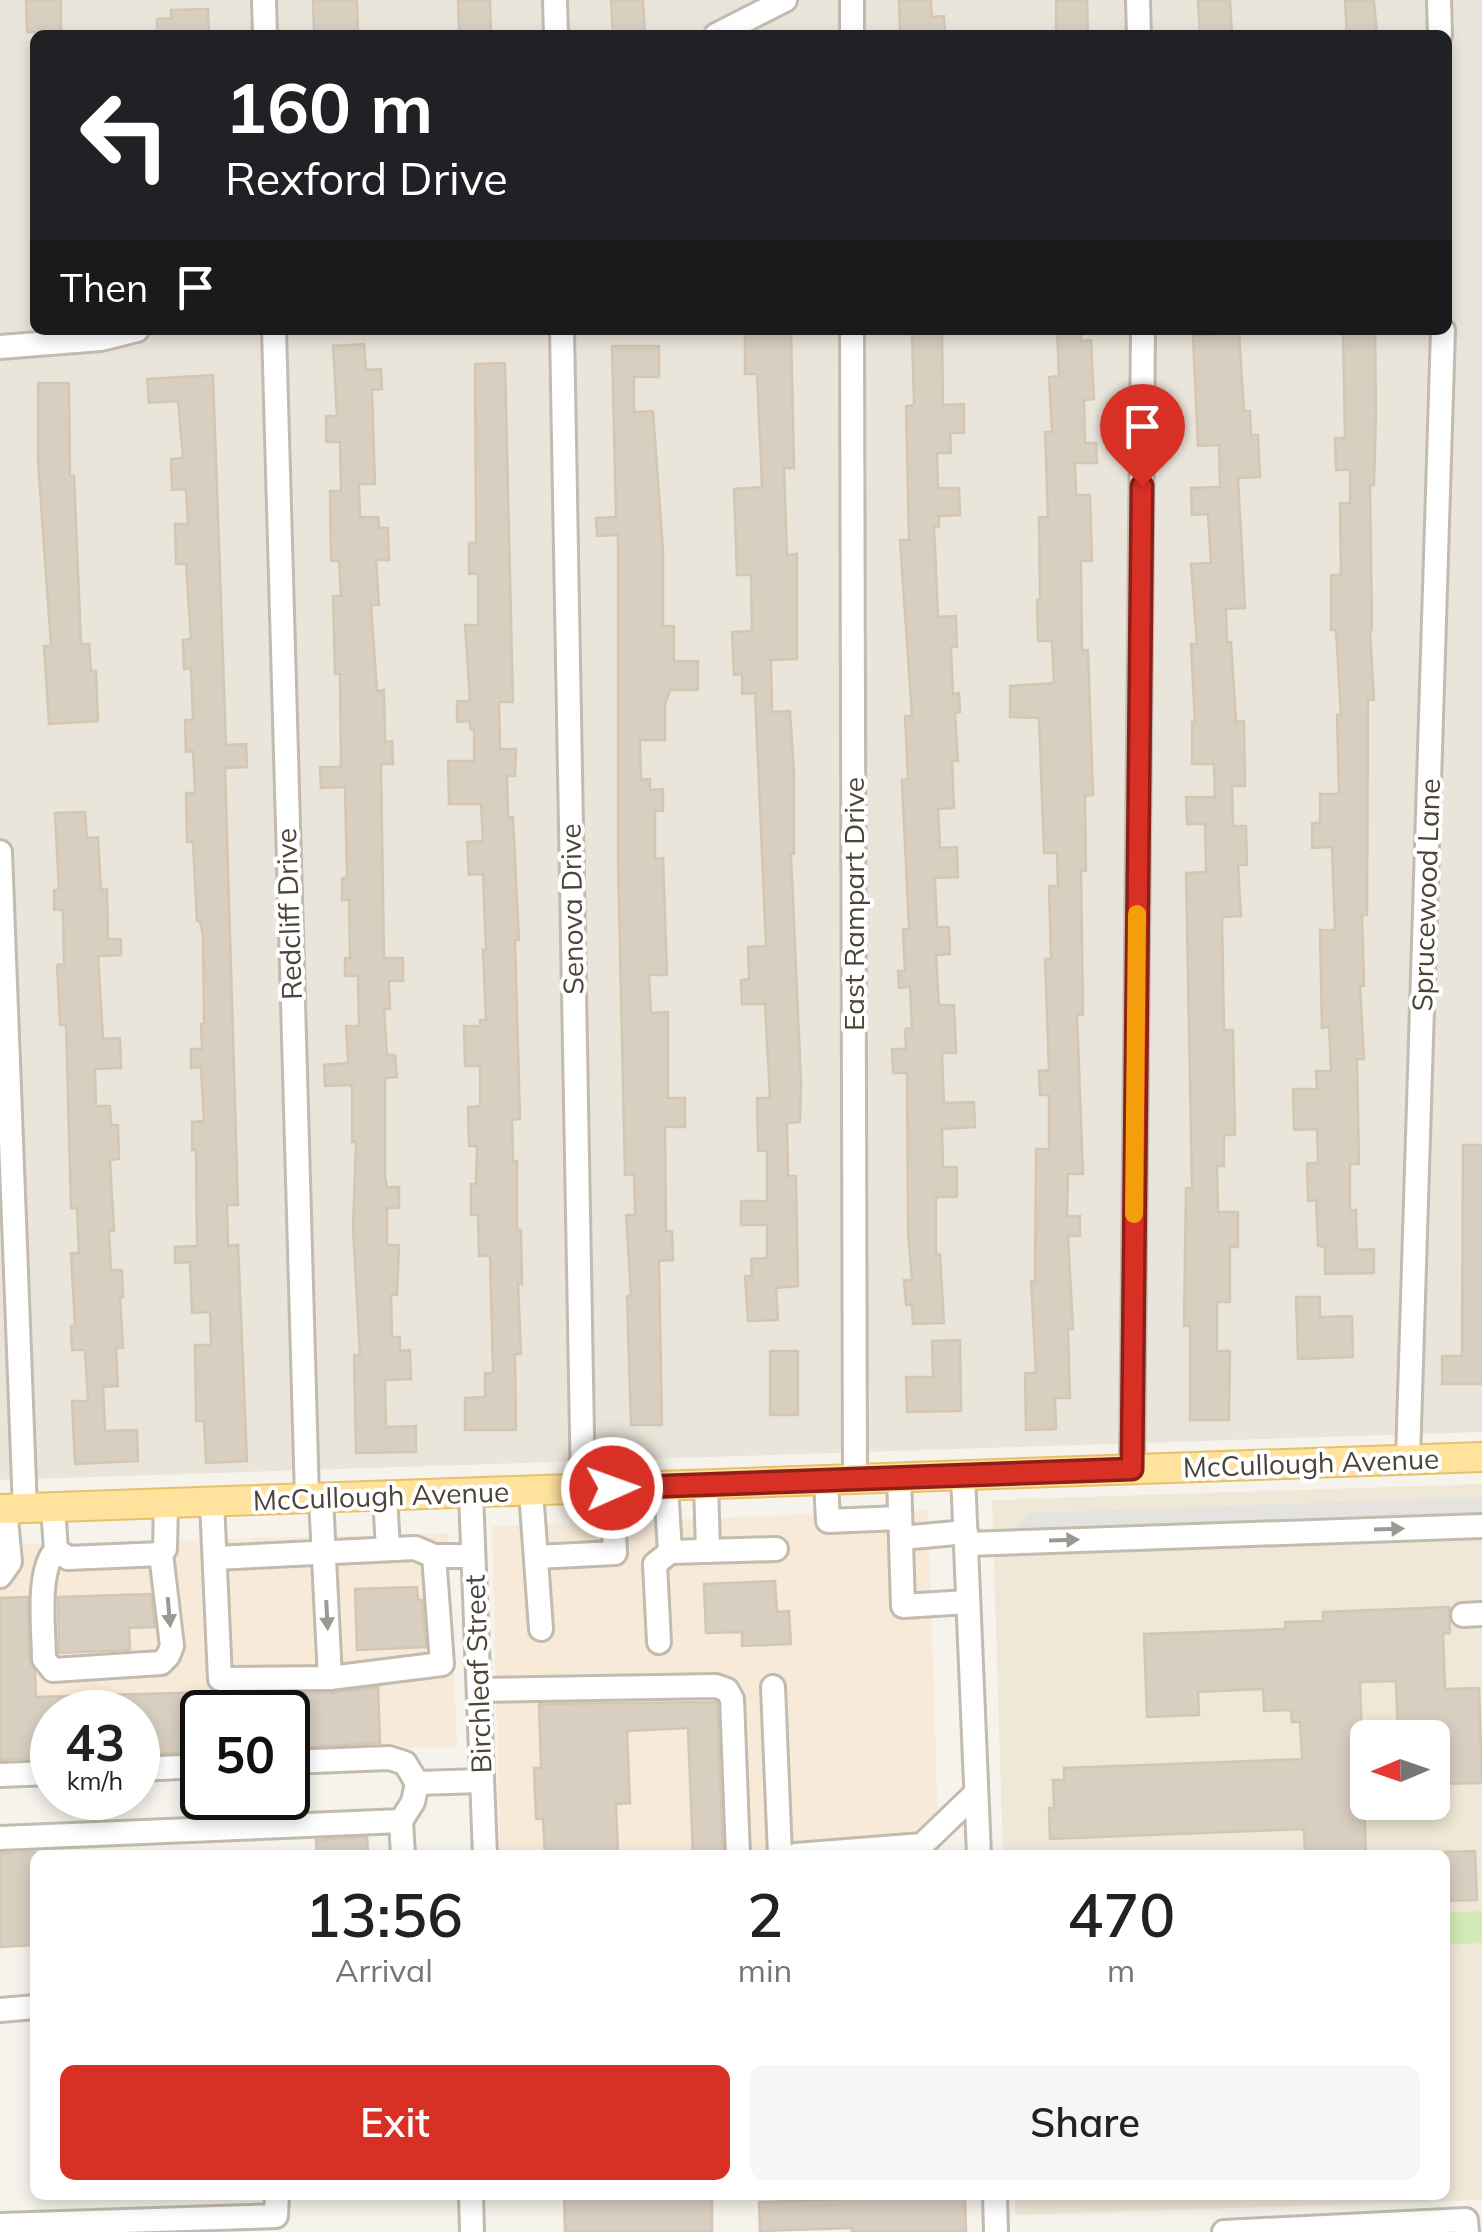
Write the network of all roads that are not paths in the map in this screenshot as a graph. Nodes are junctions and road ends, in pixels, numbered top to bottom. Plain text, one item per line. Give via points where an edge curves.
1 (264, 0) edge
2 (555, 0) edge
3 (785, 0) edge
4 (852, 0) edge
5 (1138, 0) edge
6 (1439, 0) edge
7 (265, 30) edge
8 (556, 30) edge
9 (726, 30) edge
10 (852, 30) edge
11 (1139, 30) edge
12 (1440, 30) edge
13 (117, 335) edge
14 (274, 335) edge
15 (562, 335) edge
16 (852, 335) edge
17 (1143, 335) edge
18 (1443, 335) edge
19 (0, 347) edge
20 (0, 852) edge
21 (1482, 1457) edge
22 (1408, 1459) junction
23 (1132, 1469) junction
24 (963, 1475) junction
25 (899, 1478) junction
26 (855, 1479) junction
27 (826, 1480) junction
28 (706, 1484) junction
29 (666, 1486) junction
30 (612, 1488) junction
31 (583, 1489) junction
32 (530, 1490) junction
33 (471, 1493) junction
34 (385, 1496) junction
35 (314, 1498) junction
36 (212, 1502) junction
37 (166, 1504) junction
38 (21, 1508) edge
39 (1482, 1526) edge
40 (900, 1528) junction
41 (966, 1538) junction
42 (388, 1549) junction
43 (776, 1549) dead end
44 (56, 1550) junction
45 (708, 1551) junction
46 (324, 1552) junction
47 (670, 1552) junction
48 (161, 1554) junction
49 (434, 1556) junction
50 (474, 1556) junction
51 (536, 1557) junction
52 (215, 1558) junction
53 (0, 1576) edge
54 (968, 1602) junction
55 (541, 1629) dead end
56 (659, 1642) dead end
57 (330, 1678) junction
58 (774, 1687) dead end
59 (479, 1690) junction
60 (310, 1761) edge
61 (30, 1774) edge
62 (0, 1776) edge
63 (482, 1781) junction
64 (416, 1784) junction
65 (975, 1794) junction
66 (402, 1821) junction
67 (0, 1838) edge
68 (403, 1850) edge
69 (485, 1850) edge
70 (738, 1850) edge
71 (780, 1850) edge
72 (859, 1850) edge
73 (978, 1850) edge
74 (30, 2007) edge
75 (0, 2010) edge
76 (471, 2200) edge
77 (994, 2200) edge
78 (265, 2215) edge
79 (0, 2225) edge
80 (472, 2232) edge
81 (996, 2232) edge
82 (1224, 2232) edge
83 (1467, 2232) edge

1 - 7 street
2 - 8 street
3 - 9 street
4 - 10 street
5 - 11 street
6 - 12 street
13 - 19 street
14 - 35 street, Redcliff Drive
15 - 31 street, Senova Drive
16 - 26 street, East Rampart Drive
17 - 23 street
18 - 22 street, Sprucewood Lane
20 - 38 street
21 - 22 main road, McCullough Avenue
22 - 23 main road, McCullough Avenue
23 - 24 main road, McCullough Avenue
24 - 25 main road, McCullough Avenue
24 - 41 street
25 - 26 main road, McCullough Avenue
25 - 40 street
26 - 27 main road, McCullough Avenue
27 - 28 main road, McCullough Avenue
27 - 40 street via 828,1521
28 - 29 main road, McCullough Avenue
28 - 45 street
29 - 30 main road, McCullough Avenue
29 - 47 street
30 - 31 main road, McCullough Avenue
30 - 51 street via 615,1552
31 - 32 main road, McCullough Avenue
32 - 33 main road, McCullough Avenue
32 - 51 street
33 - 34 main road, McCullough Avenue
33 - 50 street, Birchleaf Street
34 - 35 main road, McCullough Avenue
34 - 42 street
35 - 36 main road, McCullough Avenue
35 - 46 street, Redcliff Drive
36 - 37 main road, McCullough Avenue
36 - 52 street
37 - 38 main road, McCullough Avenue
37 - 48 street
38 - 44 street
38 - 53 street via 10,1562
41 -> 39 street
40 - 41 street
40 - 54 street via 903,1606
41 - 54 street
42 - 46 street
42 - 49 street via 415,1548
43 - 45 street
44 - 48 street via 68,1558
48 -> 44 street via 168,1656 161,1662 53,1670 44,1659 44,1586 47,1559
45 - 47 street
46 - 52 street
46 -> 57 street, Redcliff Drive
47 - 56 street via 655,1564
49 - 50 street
49 - 57 street via 442,1664
50 - 59 street, Birchleaf Street
51 - 55 street
52 - 57 street via 220,1678
54 - 65 street
58 - 71 street
59 - 63 street, Birchleaf Street
59 - 70 street via 727,1690
60 - 64 street via 389,1758 405,1763
61 - 62 street
63 - 64 street
63 - 69 street, Birchleaf Street
64 - 66 street
65 - 72 street via 922,1845
65 - 73 street
66 - 67 street
66 - 68 street
74 - 75 street
76 - 80 street
77 - 81 street
78 - 79 street
82 - 83 street via 1466,2220

